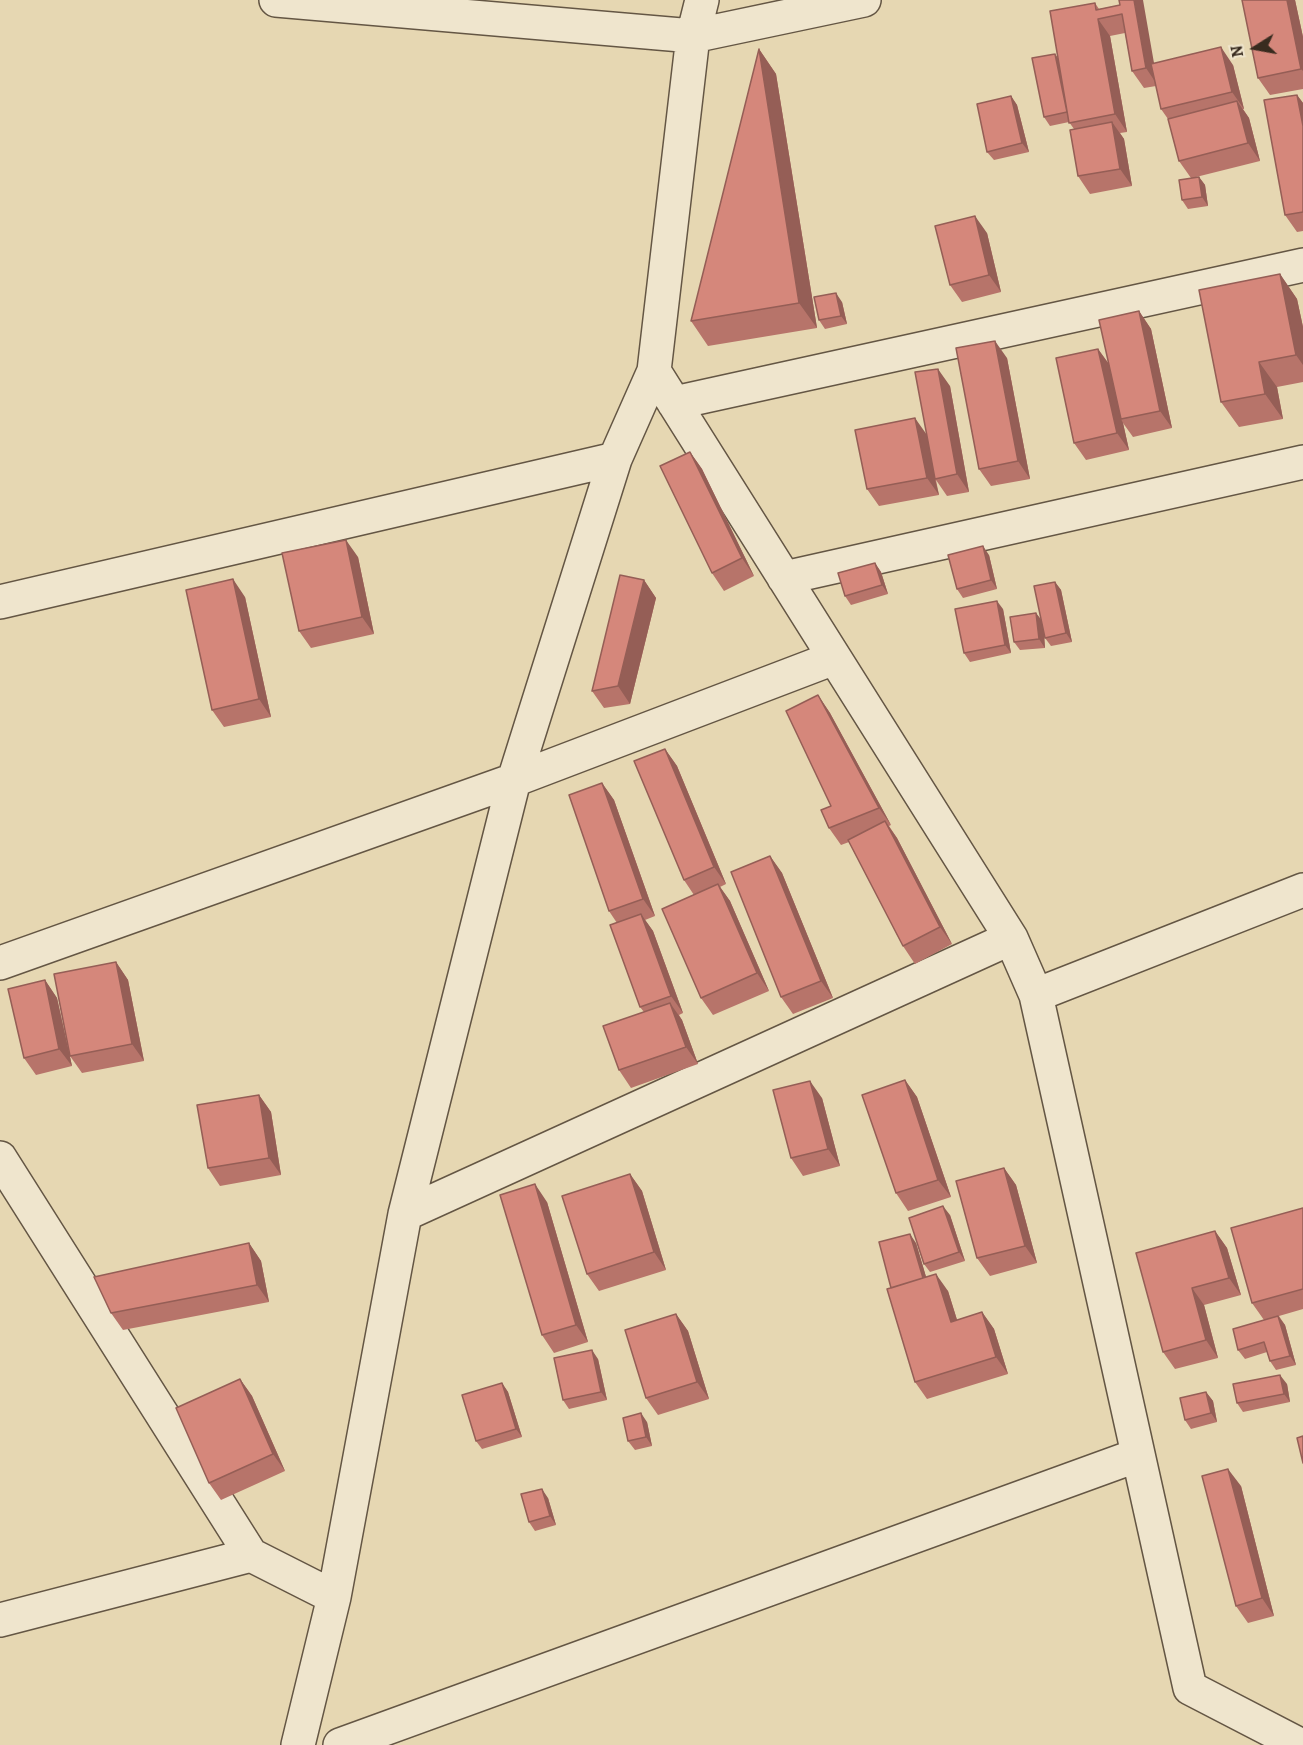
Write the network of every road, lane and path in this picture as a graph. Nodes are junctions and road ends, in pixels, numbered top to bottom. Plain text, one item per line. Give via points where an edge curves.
1 (276, 0) edge
2 (702, 0) edge
3 (864, 0) edge
4 (693, 36) junction
5 (1303, 265) edge
6 (654, 370) junction
7 (674, 403) junction
8 (615, 459) junction
9 (1303, 462) edge
10 (784, 578) junction
11 (0, 602) edge
12 (834, 658) junction
13 (514, 780) junction
14 (1303, 890) edge
15 (1011, 938) junction
16 (0, 963) edge
17 (1036, 995) junction
18 (0, 1158) edge
19 (405, 1214) junction
20 (1138, 1455) junction
21 (251, 1555) junction
22 (334, 1597) junction
23 (0, 1620) edge
24 (298, 1745) edge
25 (340, 1745) edge
26 (1300, 1745) edge

1 - 4 street
2 - 4 street
3 - 4 street
4 - 6 street
5 - 7 street
6 - 7 street
6 - 8 street
7 - 10 street
8 - 11 street
8 - 13 street
9 - 10 street
10 - 12 street
12 - 13 street
12 - 15 street
13 - 16 street
13 - 19 street
14 - 17 street
15 - 17 street
15 - 19 street
17 - 20 street
18 - 21 street
19 - 22 street
20 - 25 street
20 - 26 street via 1190,1688
21 - 22 street
21 - 23 street
22 - 24 street

